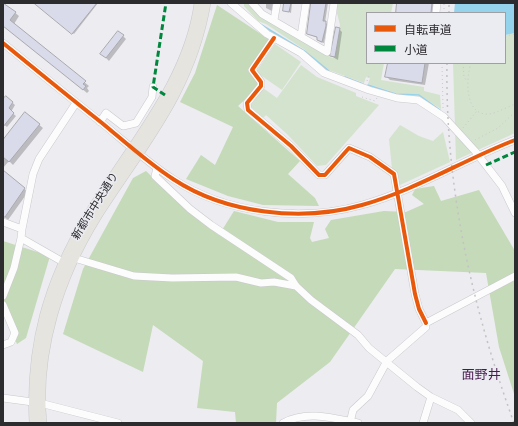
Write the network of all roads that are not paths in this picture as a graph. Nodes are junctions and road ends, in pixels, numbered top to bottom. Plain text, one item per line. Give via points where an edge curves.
1 (199, 3) edge
2 (206, 3) edge
3 (231, 3) edge
4 (252, 3) edge
5 (277, 3) edge
6 (306, 3) edge
7 (334, 3) edge
8 (274, 20) junction
9 (301, 36) junction
10 (274, 38) junction
11 (3, 43) edge
12 (153, 87) dead end
13 (76, 103) junction
14 (100, 122) junction
15 (515, 140) edge
16 (136, 151) junction
17 (479, 156) junction
18 (157, 168) junction
19 (398, 193) junction
20 (515, 213) edge
21 (3, 222) edge
22 (22, 230) junction
23 (21, 238) junction
24 (74, 258) junction
25 (63, 262) junction
26 (515, 276) edge
27 (296, 286) junction
28 (3, 296) edge
29 (3, 305) edge
30 (426, 323) junction
31 (3, 345) edge
32 (387, 361) junction
33 (431, 397) junction
34 (3, 398) edge
35 (36, 402) junction
36 (350, 422) edge
37 (34, 423) edge
38 (42, 423) edge
39 (118, 423) edge
40 (283, 423) edge
41 (358, 423) edge
42 (423, 423) edge
43 (471, 423) edge

1 - 16 main road, 新都市中央通り via 194,28 176,74
2 - 16 main road, 新都市中央通り via 193,54 180,88
3 - 10 street
4 - 8 street via 262,14
5 - 8 street
6 - 9 street
7 - 9 street via 327,52
8 - 9 street
10 - 17 street via 301,53 324,73 397,98 418,100 444,117
10 - 19 street via 252,70 261,86 247,103 248,110 291,146 320,175 325,175 349,148 394,174
11 - 13 street
12 - 14 street via 152,97 136,123 123,126 106,113
13 - 14 street
13 - 22 street via 39,159 26,202
14 - 16 street
15 - 17 street
16 - 18 street
16 - 24 main road, 新都市中央通り
16 - 25 main road, 新都市中央通り via 88,216
17 - 19 street
17 - 20 street via 502,186
18 - 19 street via 207,196 231,204 287,213 326,212 361,206
18 - 27 street via 155,176 190,209 291,278
19 - 30 street via 414,288 419,309
21 - 22 street
22 - 23 street
23 - 25 street
23 - 28 street via 14,268
24 - 27 street via 134,276 236,277 260,283 274,282
24 - 35 main road, 新都市中央通り via 54,311 46,341
25 - 35 main road, 新都市中央通り via 38,338
26 - 30 street
27 - 32 street via 358,334 369,348
29 - 31 street via 15,333 11,342
30 - 32 street via 426,327
32 - 33 street
32 - 36 street via 368,396 353,410
33 - 42 street
33 - 43 street via 458,410
34 - 35 street
35 - 37 main road, 新都市中央通り
35 - 38 main road, 新都市中央通り
35 - 39 street
36 - 40 street via 306,416
36 - 41 street

